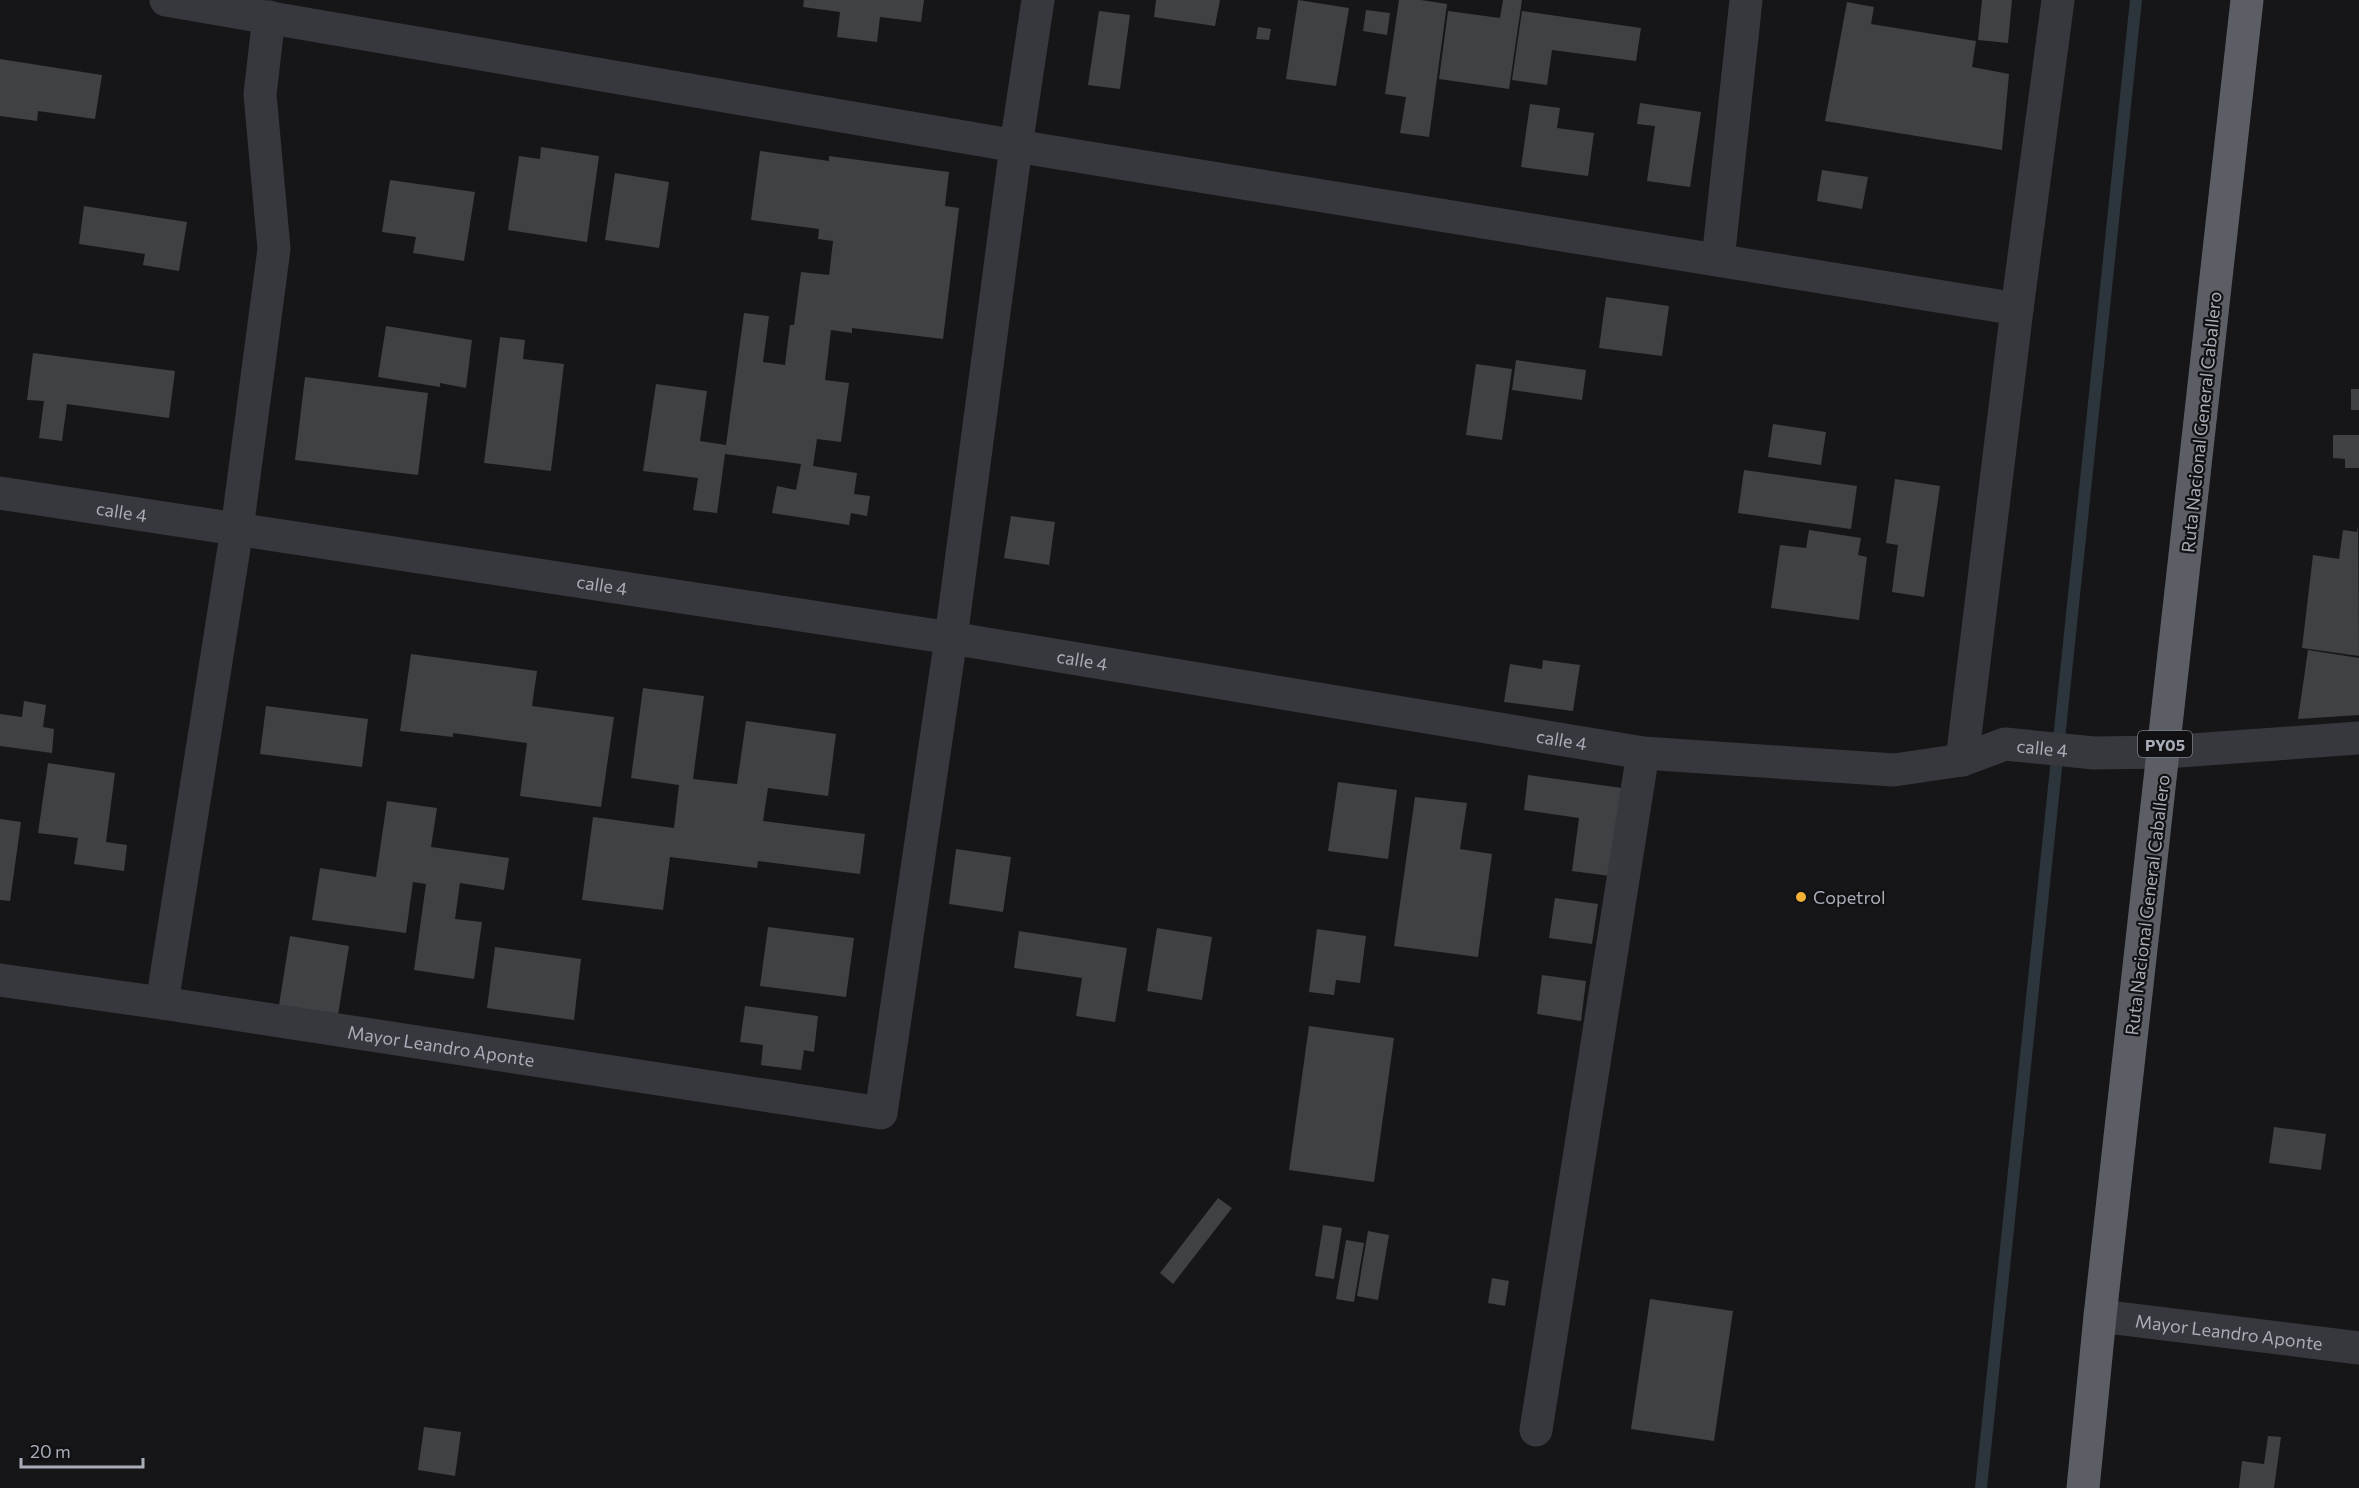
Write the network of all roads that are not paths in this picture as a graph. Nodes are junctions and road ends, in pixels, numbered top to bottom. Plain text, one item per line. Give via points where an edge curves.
1 (166, 0) edge
2 (1038, 0) edge
3 (1746, 0) edge
4 (2058, 0) edge
5 (2247, 0) edge
6 (269, 17) junction
7 (1016, 146) junction
8 (1718, 260) junction
9 (2017, 309) junction
10 (0, 493) edge
11 (237, 529) junction
12 (951, 638) junction
13 (2359, 738) edge
14 (2164, 752) junction
15 (1643, 753) junction
16 (1962, 760) junction
17 (0, 980) edge
18 (162, 1003) junction
19 (2100, 1317) junction
20 (2359, 1348) edge
21 (1536, 1430) dead end
22 (2083, 1488) edge

1 - 6 street
2 - 7 street
3 - 8 street
4 - 9 street
5 - 14 highway, Ruta Nacional General Caballero / PY05
6 - 7 street
6 - 11 street via 260,94 274,249
7 - 8 street
7 - 12 street
8 - 9 street
9 - 16 street
10 - 11 street, calle 4
11 - 12 street, calle 4
11 - 18 street
12 - 15 street, calle 4
12 - 18 street, Mayor Leandro Aponte via 881,1113
13 - 14 street, calle 4
14 - 16 street, calle 4 via 2094,753 2006,744
14 - 19 highway, Ruta Nacional General Caballero / PY05
15 - 16 street, calle 4 via 1894,771
15 - 21 street
17 - 18 street, Mayor Leandro Aponte
19 - 20 street, Mayor Leandro Aponte
19 - 22 highway, Ruta Nacional General Caballero / PY05

